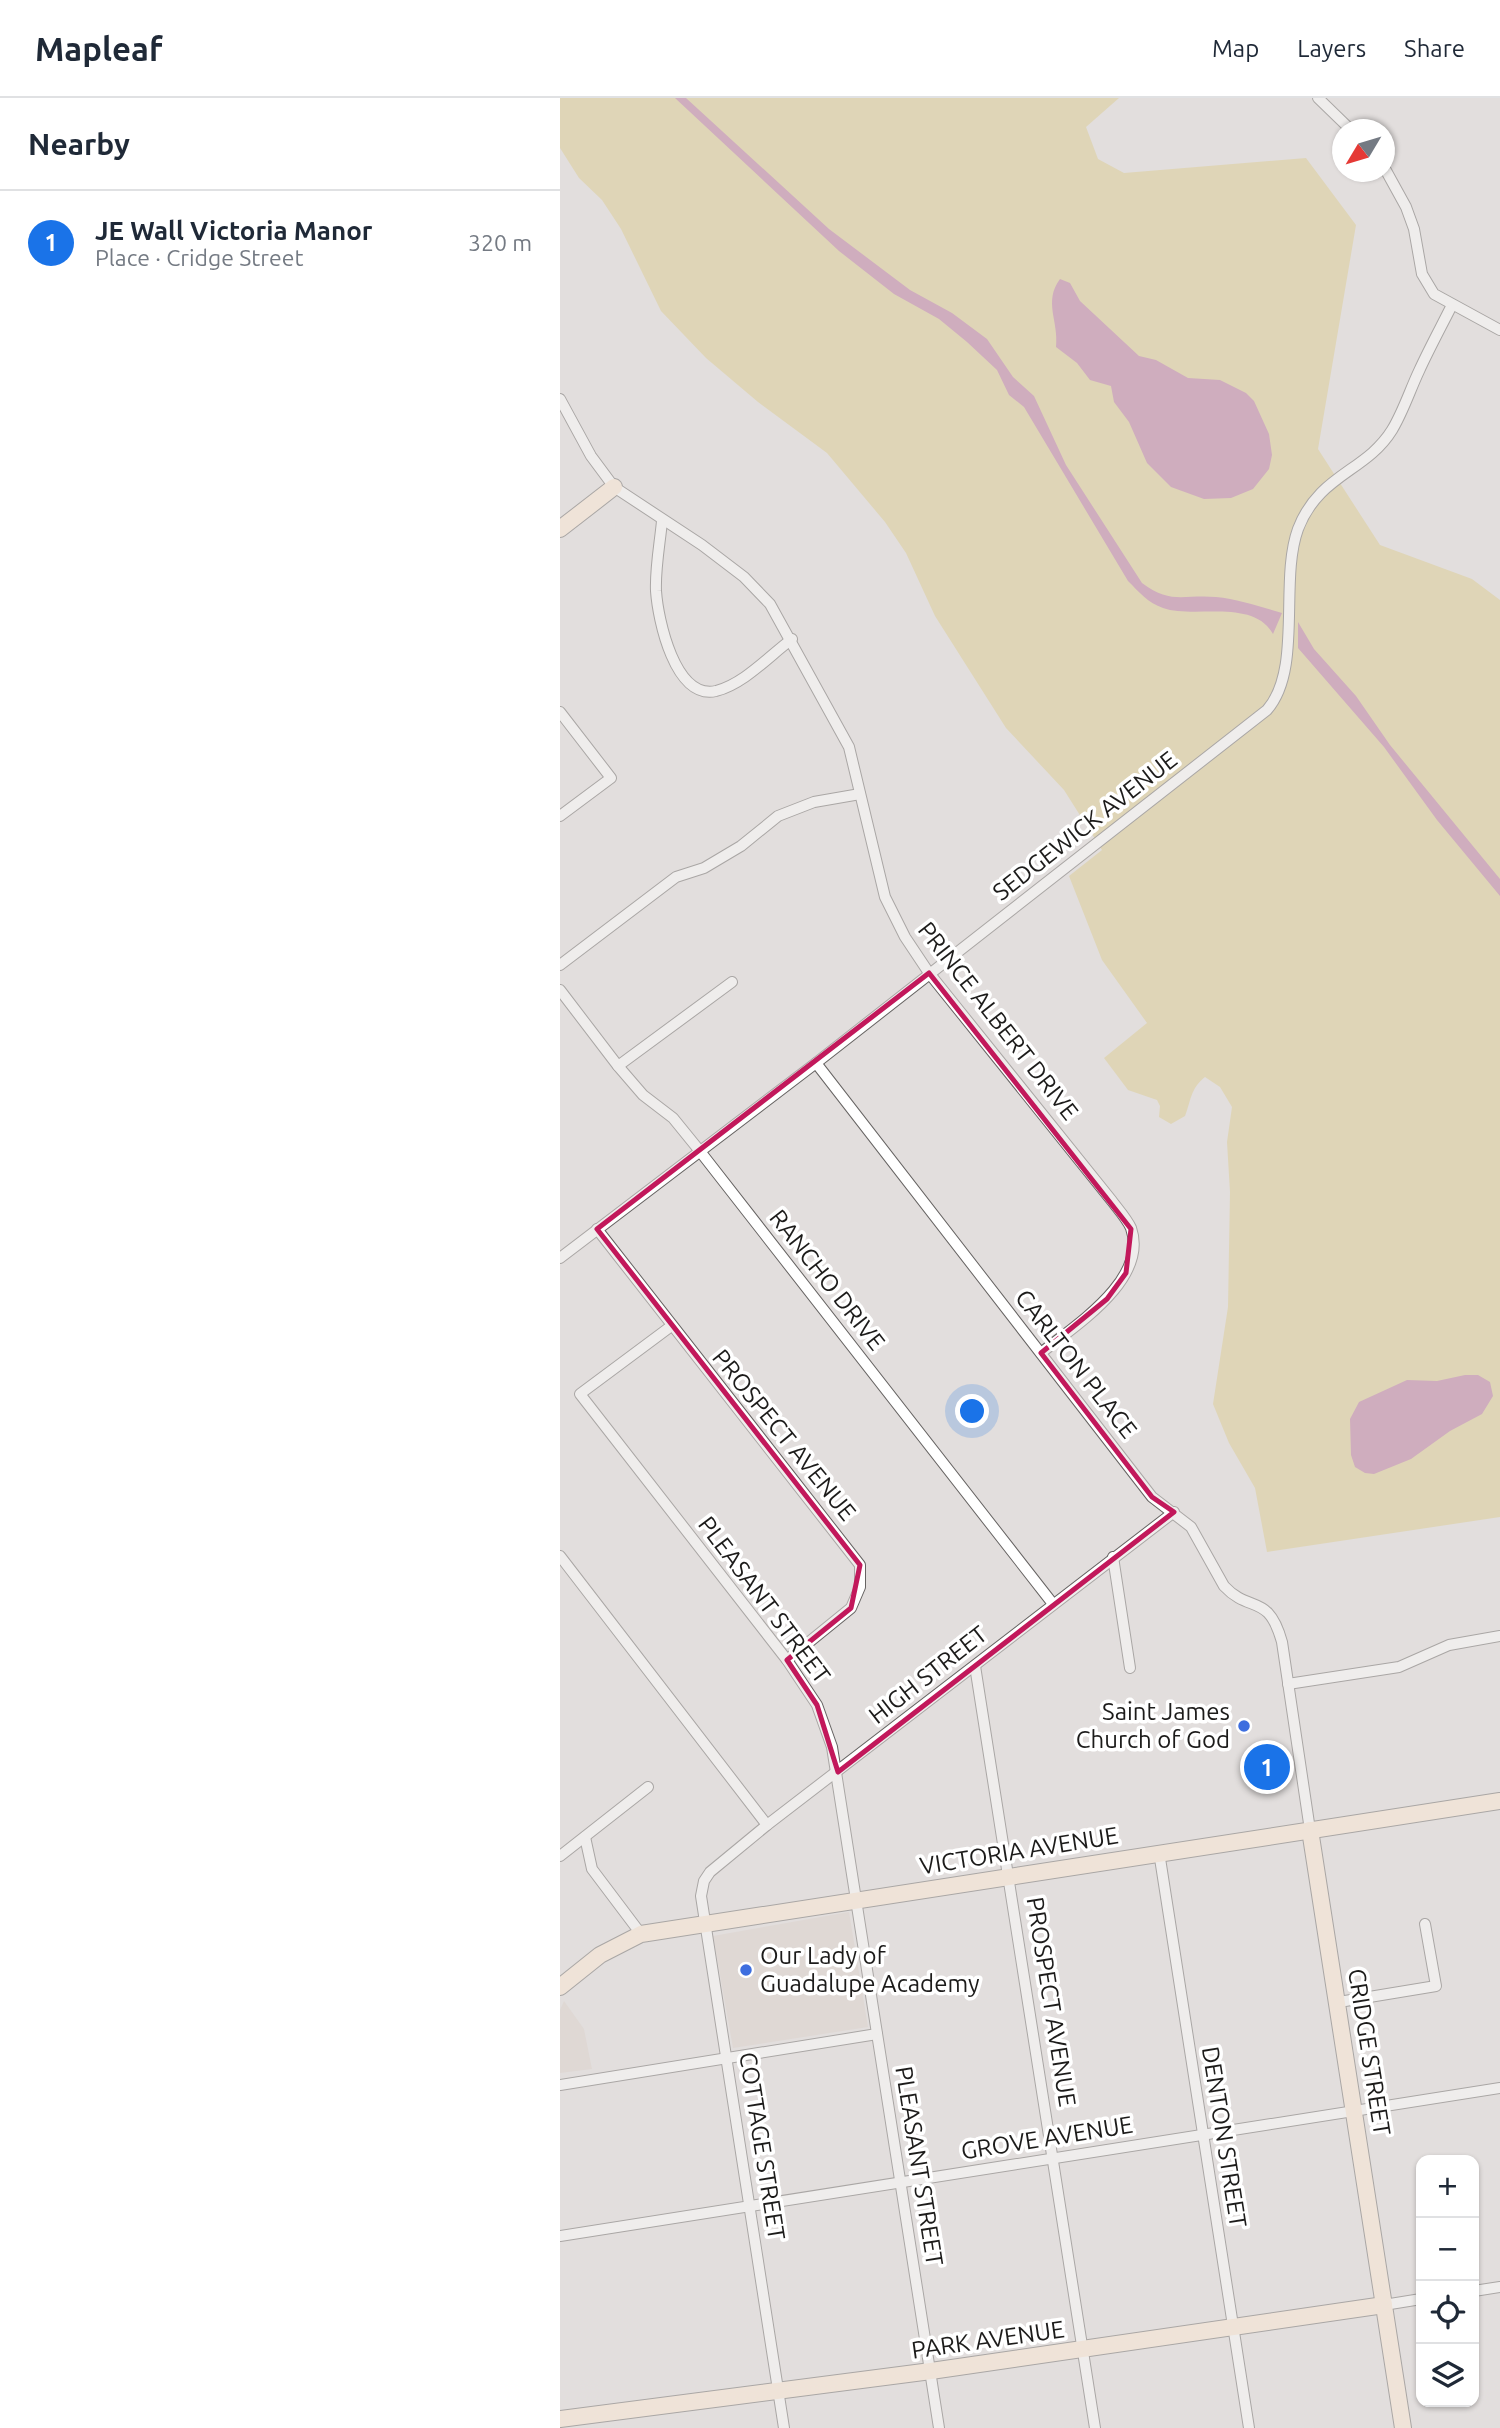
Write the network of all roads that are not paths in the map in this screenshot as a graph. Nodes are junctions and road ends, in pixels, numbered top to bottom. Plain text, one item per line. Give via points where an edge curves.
1 (1318, 98) edge
2 (1340, 119) edge
3 (1391, 182) edge
4 (1452, 305) junction
5 (1500, 330) edge
6 (560, 398) edge
7 (614, 487) junction
8 (662, 521) junction
9 (560, 529) edge
10 (792, 639) junction
11 (560, 712) edge
12 (860, 794) junction
13 (560, 816) edge
14 (560, 965) edge
15 (929, 973) junction
16 (732, 982) dead end
17 (560, 990) edge
18 (816, 1063) junction
19 (618, 1066) junction
20 (699, 1150) junction
21 (597, 1229) junction
22 (560, 1258) edge
23 (670, 1327) junction
24 (1041, 1353) junction
25 (1174, 1512) junction
26 (560, 1556) edge
27 (1113, 1557) junction
28 (1053, 1604) junction
29 (1500, 1636) edge
30 (787, 1660) junction
31 (975, 1665) junction
32 (1130, 1668) dead end
33 (1289, 1684) junction
34 (838, 1772) junction
35 (648, 1787) dead end
36 (1500, 1801) edge
37 (767, 1825) junction
38 (1310, 1830) junction
39 (585, 1837) junction
40 (1159, 1852) junction
41 (560, 1856) edge
42 (710, 1872) joint
43 (1010, 1875) junction
44 (856, 1900) junction
45 (706, 1923) junction
46 (1425, 1924) dead end
47 (641, 1934) junction
48 (560, 1986) edge
49 (1339, 2002) junction
50 (877, 2034) junction
51 (727, 2058) junction
52 (560, 2085) edge
53 (1500, 2088) edge
54 (1355, 2109) junction
55 (1202, 2133) junction
56 (1053, 2160) junction
57 (901, 2183) junction
58 (752, 2207) junction
59 (560, 2236) edge
60 (1500, 2287) edge
61 (1479, 2290) edge
62 (1416, 2300) edge
63 (1384, 2305) junction
64 (1232, 2328) junction
65 (1082, 2350) junction
66 (930, 2371) junction
67 (778, 2390) junction
68 (560, 2419) edge
69 (784, 2428) edge
70 (939, 2428) edge
71 (1095, 2428) edge
72 (1249, 2428) edge
73 (1403, 2428) edge

1 - 2 street
3 - 4 street via 1414,229 1427,285
4 - 5 street
4 - 15 street, SEDGEWICK AVENUE via 1392,430 1373,451 1332,480 1305,512 1291,555 1288,632 1279,689 1270,707
6 - 7 street, PRINCE ALBERT DRIVE via 591,457
7 - 8 street, PRINCE ALBERT DRIVE
7 - 9 street
8 - 10 street, PRINCE ALBERT DRIVE via 744,577 770,604
8 - 10 street via 656,590 664,634 679,673 696,689 713,692 731,686
10 - 12 street, PRINCE ALBERT DRIVE via 849,747
11 - 13 street via 611,778
12 - 14 street via 814,802 778,816 723,857 676,877
12 - 15 street, PRINCE ALBERT DRIVE via 885,897
15 - 18 street, SEDGEWICK AVENUE
15 - 24 street, PRINCE ALBERT DRIVE via 1131,1229 1133,1250 1126,1273 1107,1299
16 - 19 street
17 - 19 street, RANCHO DRIVE
18 - 20 street, SEDGEWICK AVENUE
18 - 24 street, CARLTON PLACE
19 - 20 street, RANCHO DRIVE
20 - 21 street, SEDGEWICK AVENUE
20 - 28 street, RANCHO DRIVE
21 - 22 street, SEDGEWICK AVENUE
21 - 23 street, PROSPECT AVENUE
23 - 30 street, PROSPECT AVENUE via 860,1565 860,1587 852,1608
23 - 30 street, PLEASANT STREET via 580,1394
24 - 25 street, CARLTON PLACE via 1152,1497
25 - 27 street, HIGH STREET
25 - 33 street, CARLTON PLACE via 1191,1527 1231,1593 1255,1602 1272,1616
26 - 37 street
27 - 28 street, HIGH STREET
27 - 32 street
28 - 31 street, HIGH STREET
29 - 33 street via 1449,1645 1399,1667
30 - 34 street, PLEASANT STREET via 817,1705
31 - 34 street, HIGH STREET
31 - 43 street, PROSPECT AVENUE
33 - 38 street, CRIDGE STREET
34 - 37 street, HIGH STREET
34 - 44 street, PLEASANT STREET
35 - 39 street
36 - 38 street, VICTORIA AVENUE
37 - 42 street, HIGH STREET
38 - 40 street, VICTORIA AVENUE
38 - 49 street, CRIDGE STREET
39 - 41 street
39 - 47 street via 592,1869
40 - 43 street, VICTORIA AVENUE
40 - 55 street, DENTON STREET
42 - 45 street, COTTAGE STREET via 701,1896
43 - 44 street, VICTORIA AVENUE
43 - 56 street, PROSPECT AVENUE
44 - 45 street, VICTORIA AVENUE
44 - 50 street, PLEASANT STREET
45 - 47 street, VICTORIA AVENUE
45 - 51 street, COTTAGE STREET
46 - 49 street via 1436,1986
47 - 48 street, VICTORIA AVENUE via 600,1955
49 - 54 street, CRIDGE STREET
50 - 51 street
50 - 57 street, PLEASANT STREET
51 - 52 street
51 - 58 street, COTTAGE STREET
53 - 54 street, GROVE AVENUE
54 - 55 street, GROVE AVENUE
54 - 63 street, CRIDGE STREET
55 - 56 street, GROVE AVENUE
55 - 64 street, DENTON STREET
56 - 57 street, GROVE AVENUE
56 - 65 street, PROSPECT AVENUE
57 - 58 street, GROVE AVENUE
57 - 66 street, PLEASANT STREET
58 - 59 street, GROVE AVENUE
58 - 67 street, COTTAGE STREET
60 - 61 street
62 - 63 street, PARK AVENUE
63 - 64 street, PARK AVENUE
63 - 73 street, CRIDGE STREET
64 - 65 street, PARK AVENUE
64 - 72 street, DENTON STREET
65 - 66 street, PARK AVENUE
65 - 71 street, PROSPECT AVENUE
66 - 67 street, PARK AVENUE
66 - 70 street, PLEASANT STREET
67 - 68 street, PARK AVENUE
67 - 69 street, COTTAGE STREET

